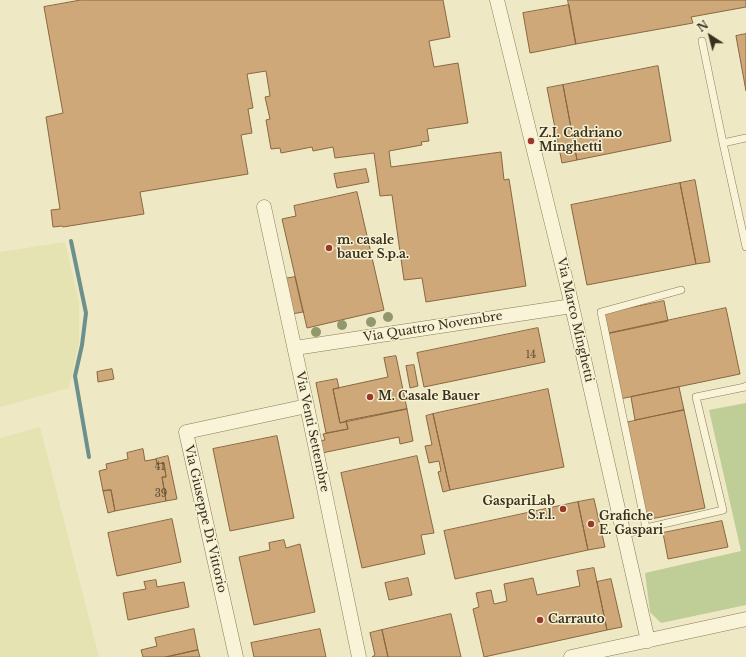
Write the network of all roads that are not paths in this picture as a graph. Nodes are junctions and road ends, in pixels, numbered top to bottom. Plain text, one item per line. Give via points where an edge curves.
1 (497, 0) edge
2 (702, 41) dead end
3 (746, 138) edge
4 (723, 143) junction
5 (264, 207) dead end
6 (746, 247) edge
7 (681, 290) dead end
8 (572, 306) junction
9 (295, 348) junction
10 (746, 386) edge
11 (307, 406) junction
12 (646, 528) junction
13 (624, 535) junction
14 (746, 619) edge
15 (648, 641) junction
16 (236, 657) edge
17 (359, 657) edge
18 (571, 657) edge

1 - 8 street, Via Marco Minghetti
2 - 4 lane
3 - 4 lane
4 - 6 lane
5 - 9 street, Via Venti Settembre
7 - 12 lane via 601,312
8 - 9 street, Via Quattro Novembre
8 - 13 street, Via Marco Minghetti
9 - 11 street, Via Venti Settembre
10 - 12 lane via 696,397 723,510
11 - 16 street, Via Giuseppe Di Vittorio via 186,432
11 - 17 street, Via Venti Settembre
12 - 13 lane
13 - 15 street, Via Marco Minghetti
14 - 15 street
15 - 18 street

